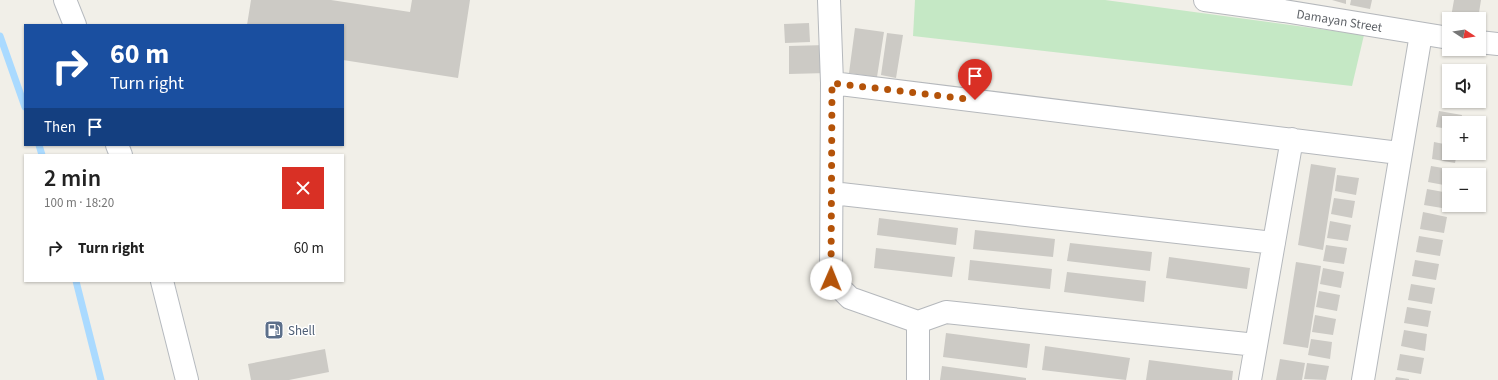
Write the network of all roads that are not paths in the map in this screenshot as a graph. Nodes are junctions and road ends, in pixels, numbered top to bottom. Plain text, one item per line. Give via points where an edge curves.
1 (65, 0) edge
2 (829, 0) edge
3 (1205, 0) edge
4 (1286, 5) edge
5 (75, 24) edge
6 (1420, 34) junction
7 (1442, 37) edge
8 (1486, 43) edge
9 (1498, 44) edge
10 (832, 83) junction
11 (1292, 139) junction
12 (1399, 153) junction
13 (832, 193) junction
14 (1274, 243) junction
15 (162, 282) edge
16 (918, 322) junction
17 (1256, 345) junction
18 (187, 380) edge
19 (918, 380) edge
20 (1250, 380) edge
21 (1363, 380) edge

1 - 5 street
2 - 10 street
3 - 4 street, Damayan Street
4 - 6 street, Damayan Street
6 - 7 street, Damayan Street
6 - 12 street
8 - 9 street
10 - 11 street
10 - 13 street
11 - 12 street
11 - 14 street
12 - 21 street
13 - 14 street
13 - 16 street via 831,279 850,298
14 - 17 street
15 - 18 street
16 - 17 street via 946,312
16 - 19 street
17 - 20 street

